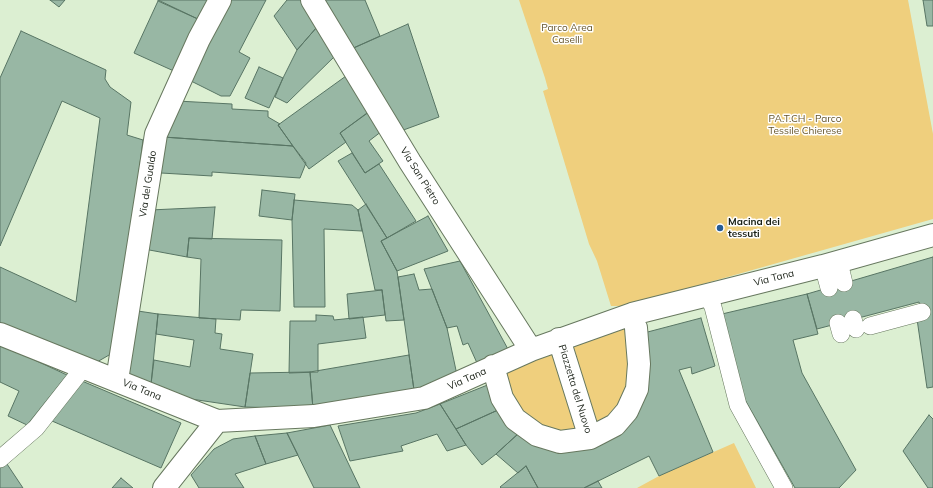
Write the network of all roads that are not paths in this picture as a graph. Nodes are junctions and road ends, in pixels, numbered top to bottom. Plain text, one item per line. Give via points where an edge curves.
1 (220, 0) edge
2 (312, 0) edge
3 (933, 235) edge
4 (832, 264) junction
5 (836, 285) dead end
6 (708, 296) junction
7 (922, 312) dead end
8 (851, 326) dead end
9 (636, 328) dead end
10 (0, 334) edge
11 (559, 339) junction
12 (531, 350) junction
13 (493, 366) junction
14 (84, 367) junction
15 (118, 380) junction
16 (217, 421) junction
17 (590, 438) junction
18 (0, 459) edge
19 (164, 488) edge
20 (784, 488) edge

1 - 15 street, Via del Gualdo via 199,39 156,134
2 - 12 street, Via San Pietro via 410,162
3 - 4 street, Via Tana
4 - 5 lane
4 - 6 street, Via Tana
6 - 11 street, Via Tana via 632,314
6 - 20 lane via 738,405
7 - 8 lane
9 - 17 street, Piazzetta del Nuovo via 639,364 637,389 627,411 615,425
10 - 14 street, Via Tana
11 - 12 street, Via Tana
11 - 17 street, Piazzetta del Nuovo
12 - 13 street, Via Tana
13 - 16 street, Via Tana via 424,398 314,416
13 - 17 street, Piazzetta del Nuovo via 502,398 515,419 537,435 560,442
14 - 15 street, Via Tana
14 - 18 lane via 36,428
15 - 16 street, Via Tana
16 - 19 street

